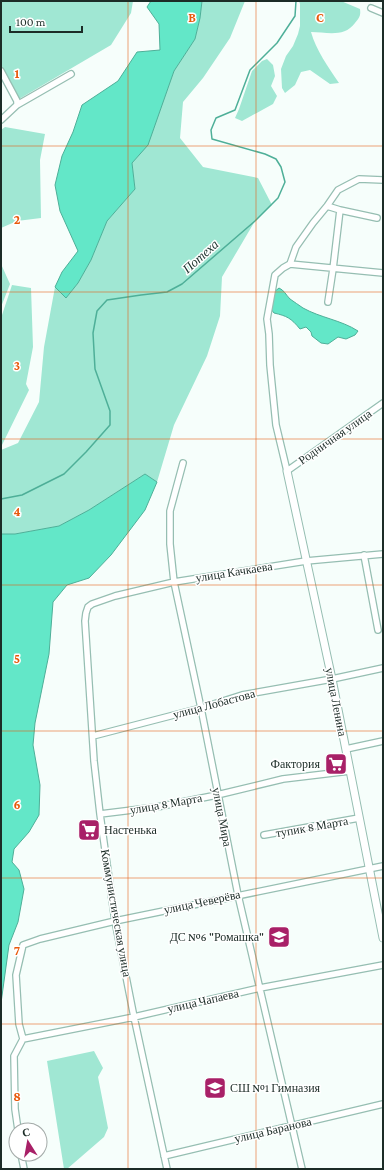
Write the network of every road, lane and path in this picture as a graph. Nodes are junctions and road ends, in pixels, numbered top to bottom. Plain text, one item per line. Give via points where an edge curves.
1 (371, 8) dead end
2 (383, 13) edge
3 (1, 71) edge
4 (72, 74) dead end
5 (17, 105) junction
6 (1, 120) edge
7 (383, 180) edge
8 (327, 206) junction
9 (340, 210) junction
10 (377, 218) dead end
11 (290, 264) junction
12 (333, 269) junction
13 (383, 273) edge
14 (328, 302) dead end
15 (383, 403) edge
16 (183, 463) dead end
17 (286, 471) junction
18 (383, 554) edge
19 (364, 555) junction
20 (306, 561) junction
21 (174, 582) junction
22 (88, 607) joint
23 (378, 630) dead end
24 (383, 668) edge
25 (332, 679) junction
26 (201, 708) junction
27 (93, 736) junction
28 (383, 741) edge
29 (346, 749) junction
30 (350, 771) junction
31 (217, 795) junction
32 (100, 814) junction
33 (359, 818) junction
34 (264, 835) dead end
35 (383, 866) edge
36 (370, 869) junction
37 (238, 895) junction
38 (115, 921) junction
39 (383, 938) edge
40 (383, 965) edge
41 (260, 988) junction
42 (134, 1017) junction
43 (23, 1039) junction
44 (383, 1104) edge
45 (17, 1122) edge
46 (292, 1126) junction
47 (164, 1156) junction
48 (167, 1169) edge
49 (302, 1169) edge

1 - 2 street
3 - 5 street
4 - 5 street
5 - 6 street
7 - 8 street via 359,179 338,190
8 - 9 street
8 - 11 street via 296,247
9 - 10 street
9 - 12 street
11 - 12 street
11 - 17 street via 275,275 267,319 276,425
12 - 13 street
12 - 14 street
15 - 17 street, Родничная улица
16 - 21 street, улица Мира via 170,511
17 - 20 street, улица Ленина
18 - 19 street, улица Качкаева
19 - 20 street, улица Качкаева
19 - 23 street
20 - 21 street, улица Качкаева
20 - 25 street, улица Ленина
21 - 22 street, улица Качкаева via 115,596
21 - 26 street, улица Мира
22 - 27 street, Коммунистическая улица via 85,621
24 - 25 street, улица Лобастова
25 - 26 street, улица Лобастова via 242,695
25 - 29 street, улица Ленина
26 - 27 street, улица Лобастова
26 - 31 street, улица Мира
27 - 32 street, Коммунистическая улица
28 - 29 street
29 - 30 street, улица Ленина
30 - 31 street, улица 8 Марта via 283,779
30 - 33 street, улица Ленина
31 - 32 street, улица 8 Марта via 157,807
31 - 37 street, улица Мира
32 - 38 street, Коммунистическая улица
33 - 34 street, тупик 8 Марта
33 - 36 street, улица Ленина
35 - 36 street, улица Чеверёва
36 - 37 street, улица Чеверёва
36 - 39 street, улица Ленина
37 - 38 street, улица Чеверёва
37 - 41 street, улица Мира
38 - 42 street, Коммунистическая улица
38 - 43 street, улица Чеверёва via 23,945 16,975 19,1024
40 - 41 street, улица Чапаева
41 - 42 street, улица Чапаева
41 - 46 street, улица Мира
42 - 43 street, улица Чапаева
42 - 47 street, Коммунистическая улица
43 - 45 street via 14,1056
44 - 46 street, улица Баранова
46 - 47 street, улица Баранова
46 - 49 street, улица Мира
47 - 48 street, Коммунистическая улица

